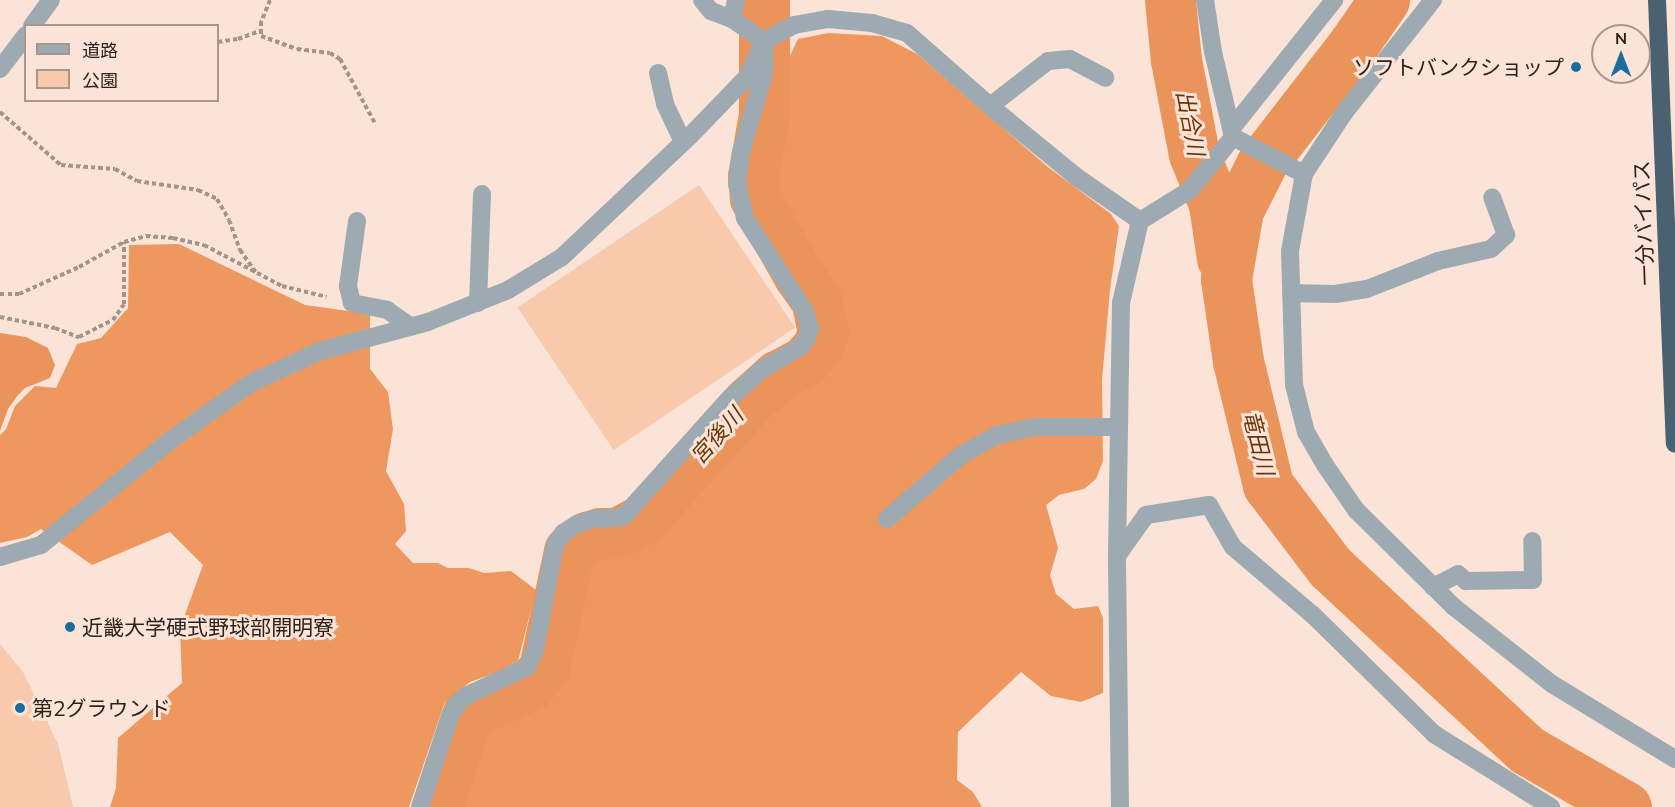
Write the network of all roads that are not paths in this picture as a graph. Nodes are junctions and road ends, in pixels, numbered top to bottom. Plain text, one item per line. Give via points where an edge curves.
1 (51, 0) edge
2 (702, 0) edge
3 (1205, 0) edge
4 (1334, 0) edge
5 (1433, 0) edge
6 (1658, 0) edge
7 (738, 6) edge
8 (33, 24) edge
9 (24, 37) edge
10 (764, 41) junction
11 (0, 69) edge
12 (658, 73) dead end
13 (1105, 78) dead end
14 (990, 106) junction
15 (1232, 132) junction
16 (683, 142) junction
17 (1304, 174) junction
18 (482, 194) dead end
19 (1492, 197) dead end
20 (357, 221) dead end
21 (1140, 221) junction
22 (1291, 293) junction
23 (478, 303) junction
24 (411, 327) junction
25 (1119, 427) junction
26 (1675, 444) edge
27 (887, 519) dead end
28 (1532, 541) dead end
29 (1117, 556) junction
30 (0, 557) edge
31 (1433, 587) junction
32 (1675, 759) edge
33 (1545, 805) edge
34 (420, 807) edge
35 (1120, 807) edge

1 - 8 street
2 - 7 street via 711,11
3 - 15 street
4 - 15 street
5 - 17 street via 1344,113
6 - 26 highway, 一分バイパス
7 - 10 street
9 - 11 street
10 - 14 street via 794,25 828,19 872,23 907,33
10 - 16 street via 748,76
10 - 34 street via 764,74 741,152 737,184 745,218 804,310 810,328 806,339 800,347 761,370 729,399 623,517 593,519 563,533 555,544 535,650 527,667 457,704
12 - 16 street via 665,104
13 - 14 street via 1070,59 1048,61
14 - 21 street via 1078,178
15 - 17 street
15 - 21 street via 1219,156 1190,190
16 - 23 street via 562,257 508,290
17 - 22 street via 1294,214
18 - 23 street
19 - 22 street via 1506,235 1491,249 1438,261 1367,289 1335,294
20 - 24 street via 348,286 352,303 387,310
21 - 25 street via 1120,303
22 - 31 street via 1294,385 1306,432 1356,510
23 - 24 street
24 - 30 street via 320,351 251,383 172,439 41,545
25 - 27 street via 1034,427 997,435 961,455
25 - 29 street
28 - 31 street via 1533,580 1466,581 1458,574
29 - 33 street via 1146,515 1209,506 1233,547 1313,615 1434,734
29 - 35 street
31 - 32 street via 1552,684

